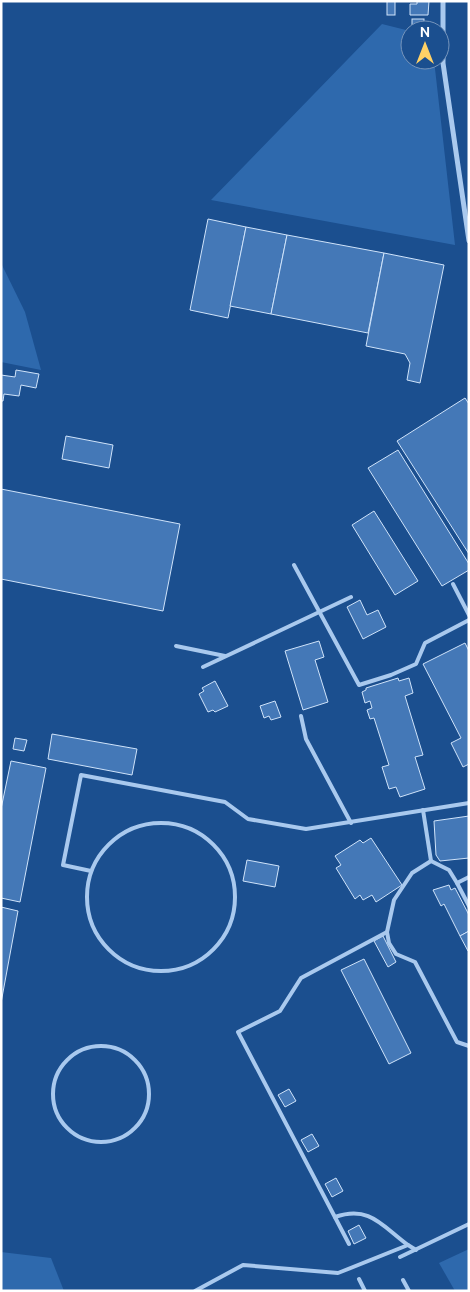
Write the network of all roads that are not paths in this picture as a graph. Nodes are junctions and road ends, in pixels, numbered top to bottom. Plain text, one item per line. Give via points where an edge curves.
1 (443, 1) edge
2 (469, 241) edge
3 (294, 565) dead end
4 (453, 584) dead end
5 (351, 597) dead end
6 (320, 612) junction
7 (469, 615) edge
8 (469, 620) edge
9 (176, 646) dead end
10 (227, 656) junction
11 (204, 667) dead end
12 (302, 716) dead end
13 (469, 803) edge
14 (423, 810) junction
15 (351, 823) junction
16 (430, 861) junction
17 (91, 871) junction
18 (469, 877) edge
19 (457, 883) junction
20 (469, 906) edge
21 (387, 932) junction
22 (469, 1046) edge
23 (91, 1140) joint
24 (336, 1217) junction
25 (469, 1224) edge
26 (349, 1244) dead end
27 (408, 1245) junction
28 (416, 1250) junction
29 (400, 1257) dead end
30 (359, 1279) dead end
31 (403, 1280) dead end
32 (195, 1291) edge
33 (365, 1291) edge
34 (409, 1291) edge

1 - 2 street via 443,63
3 - 6 lane
4 - 7 lane
5 - 6 lane
6 - 8 lane via 360,685 416,664 425,643
6 - 10 lane
9 - 10 lane
10 - 11 lane
12 - 15 lane via 306,739
13 - 14 lane
14 - 15 lane
14 - 16 lane
15 - 17 lane via 306,829 258,821 248,819 225,802 81,775 63,865
16 - 19 lane via 449,870
16 - 21 lane via 412,873 394,900
17 - 17 lane via 87,898 92,926 104,944 130,964 163,971 185,967 213,950 231,922 235,889 230,868 210,841 192,829 159,822 127,830 102,852
18 - 19 lane
19 - 20 lane
21 - 22 lane via 396,954 415,962 457,1042
21 - 24 lane via 301,978 280,1011 238,1032
23 - 23 lane via 117,1138 132,1129 143,1116 148,1099 147,1081 139,1066 126,1053 110,1047 84,1049 69,1058 58,1072 53,1088 54,1106 62,1122 75,1134
24 - 26 lane
24 - 27 lane via 350,1212 365,1213
25 - 28 lane
27 - 28 lane
27 - 32 lane via 338,1273 243,1265
28 - 29 lane
30 - 33 lane
31 - 34 lane

